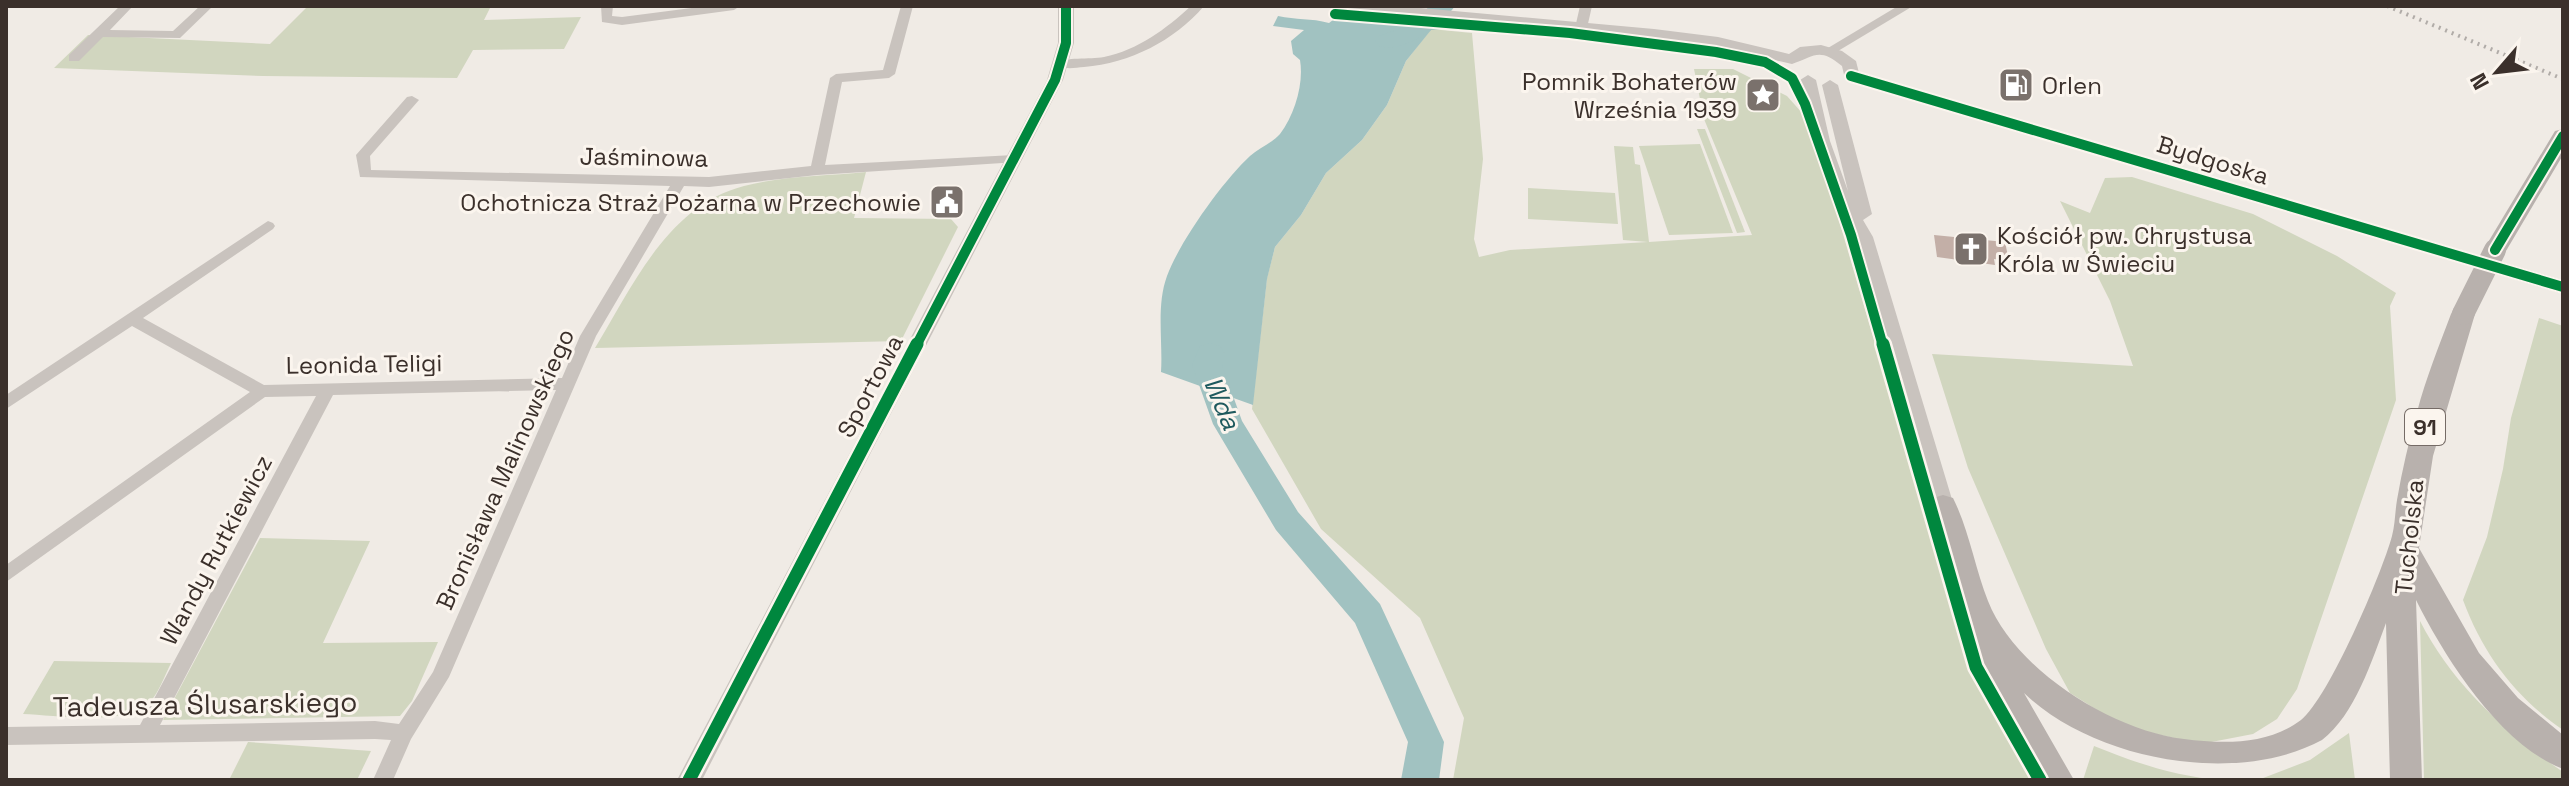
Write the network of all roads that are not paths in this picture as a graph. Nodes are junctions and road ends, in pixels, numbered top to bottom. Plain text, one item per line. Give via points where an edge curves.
1 (127, 6) edge
2 (207, 6) edge
3 (734, 6) edge
4 (907, 6) edge
5 (1066, 6) edge
6 (1198, 6) edge
7 (1349, 6) edge
8 (1586, 6) edge
9 (1907, 6) edge
10 (607, 13) edge
11 (1581, 28) junction
12 (99, 33) junction
13 (1864, 33) junction
14 (1829, 51) junction
15 (74, 58) dead end
16 (1792, 59) junction
17 (1061, 64) junction
18 (1848, 67) junction
19 (1808, 80) junction
20 (1830, 85) junction
21 (412, 100) dead end
22 (2563, 136) edge
23 (1014, 159) junction
24 (817, 170) junction
25 (679, 182) junction
26 (268, 226) dead end
27 (1864, 237) junction
28 (2563, 287) edge
29 (132, 319) junction
30 (567, 384) junction
31 (328, 389) junction
32 (262, 391) junction
33 (6, 403) edge
34 (1943, 506) joint
35 (2403, 544) junction
36 (6, 575) edge
37 (1973, 604) junction
38 (404, 733) junction
39 (145, 734) junction
40 (6, 736) edge
41 (2563, 754) edge
42 (383, 780) edge
43 (689, 780) edge
44 (2058, 780) edge
45 (2406, 780) edge

1 - 12 street
2 - 12 street via 176,35
3 - 10 street via 622,21
4 - 24 street via 889,74 836,78
5 - 17 street, Sportowa
6 - 17 street via 1163,36 1123,58
7 - 11 street
8 - 11 street
9 - 13 street
11 - 16 street via 1696,39
12 - 15 street
13 - 14 street
13 - 18 street
14 - 16 street via 1810,50
14 - 18 street, Bydgoska
16 - 19 street via 1795,71
17 - 23 street, Sportowa
18 - 20 street
18 - 28 street, Bydgoska
19 - 20 street
19 - 27 street via 1825,149
20 - 27 street via 1866,222
21 - 25 street, Jaśminowa via 363,155 365,174
22 - 35 main road, Tucholska / 91, bridge via 2463,314 2428,413
23 - 24 street, Jaśminowa
23 - 43 street, Sportowa
24 - 25 street, Jaśminowa
25 - 30 street, Bronisława Malinowskiego via 588,336
26 - 29 street
27 - 34 street
29 - 32 street, Leonida Teligi
29 - 33 street
30 - 31 street, Leonida Teligi
30 - 38 street, Bronisława Malinowskiego via 440,677
31 - 32 street, Leonida Teligi
31 - 39 street, Wandy Rutkiewicz
32 - 36 street
34 - 37 main road
35 - 37 main road via 2340,691 2322,718 2290,746 2238,760 2168,755 2097,728 2030,679
35 - 41 main road via 2439,623 2479,680 2509,713
35 - 45 main road, Tucholska / 91
37 - 44 main road via 2004,691
38 - 39 street, Tadeusza Ślusarskiego
38 - 42 street, Bronisława Malinowskiego
39 - 40 street, Tadeusza Ślusarskiego

